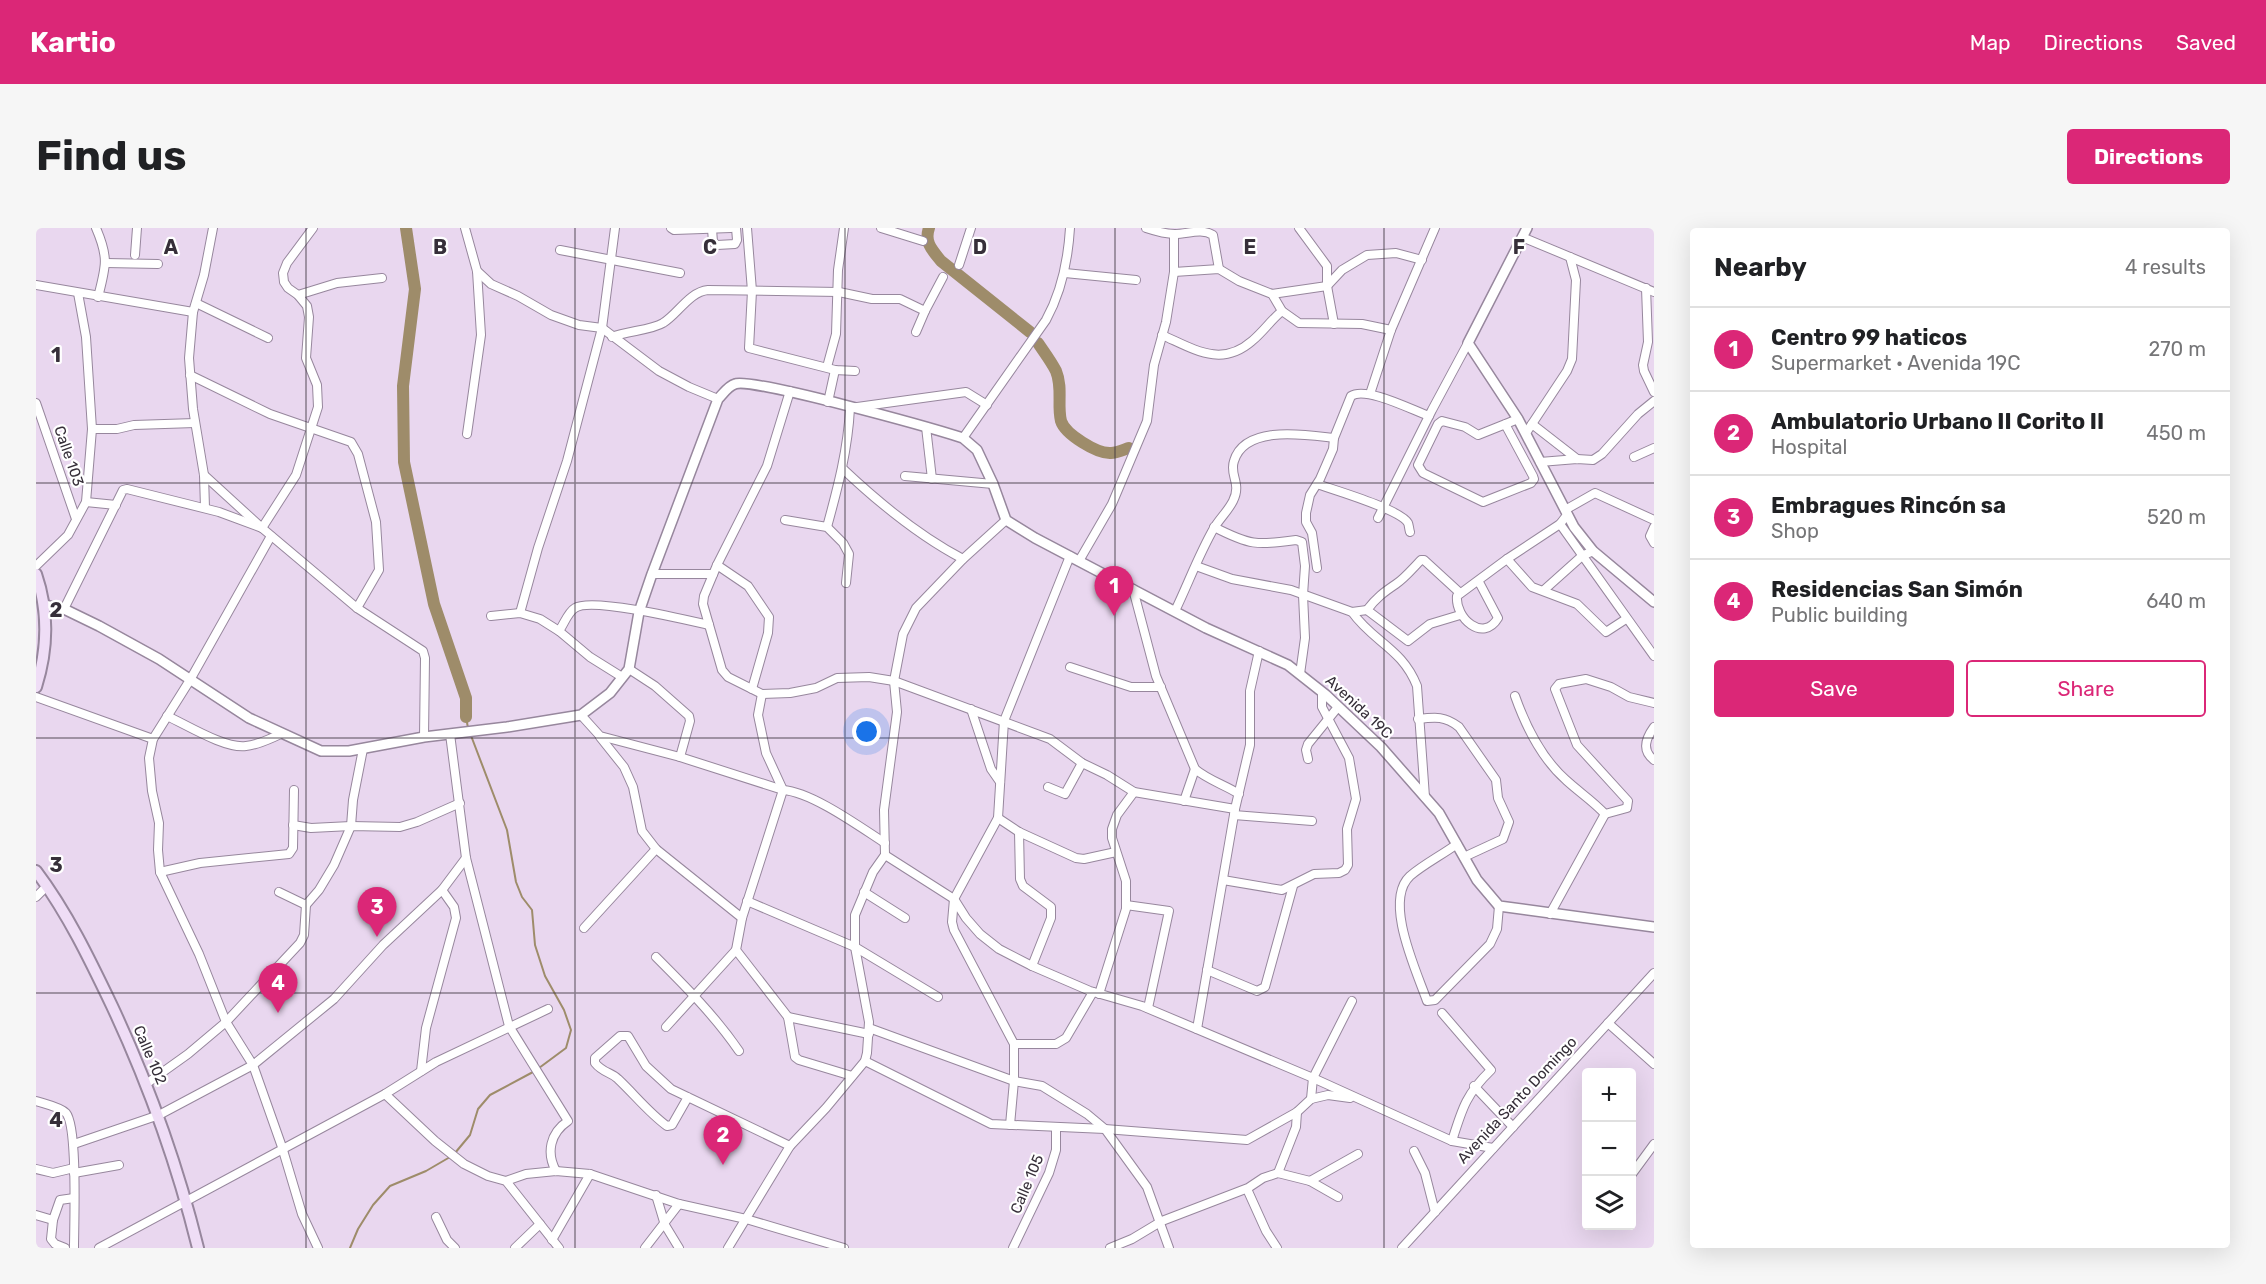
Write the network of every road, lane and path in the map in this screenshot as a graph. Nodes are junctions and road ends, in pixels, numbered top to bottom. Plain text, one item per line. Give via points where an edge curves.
1 (96, 228) edge
2 (137, 228) edge
3 (213, 228) edge
4 (312, 228) edge
5 (465, 228) edge
6 (615, 228) edge
7 (671, 228) edge
8 (731, 228) edge
9 (736, 228) edge
10 (747, 228) edge
11 (844, 228) edge
12 (881, 228) edge
13 (971, 228) edge
14 (1070, 228) edge
15 (1146, 228) edge
16 (1299, 228) edge
17 (1435, 228) edge
18 (1527, 228) edge
19 (712, 229) edge
20 (1174, 234) junction
21 (1522, 237) junction
22 (923, 241) dead end
23 (560, 250) dead end
24 (135, 255) dead end
25 (1570, 257) junction
26 (612, 260) junction
27 (1422, 260) junction
28 (106, 263) junction
29 (158, 264) dead end
30 (959, 266) dead end
31 (1219, 269) junction
32 (477, 271) junction
33 (1174, 272) junction
34 (680, 273) dead end
35 (1065, 273) junction
36 (943, 277) dead end
37 (382, 278) dead end
38 (1136, 280) dead end
39 (36, 285) edge
40 (1327, 285) junction
41 (1650, 290) edge
42 (752, 291) junction
43 (839, 292) junction
44 (78, 293) junction
45 (1272, 294) junction
46 (298, 295) junction
47 (98, 297) junction
48 (196, 303) junction
49 (925, 311) junction
50 (1282, 311) junction
51 (193, 312) junction
52 (1334, 324) junction
53 (602, 328) junction
54 (1391, 330) junction
55 (916, 332) dead end
56 (1162, 335) junction
57 (612, 337) junction
58 (268, 338) dead end
59 (1468, 343) junction
60 (831, 369) junction
61 (855, 371) dead end
62 (190, 375) junction
63 (790, 391) junction
64 (1654, 392) edge
65 (1370, 394) junction
66 (718, 399) junction
67 (1654, 401) edge
68 (828, 402) junction
69 (36, 403) edge
70 (987, 405) junction
71 (850, 408) junction
72 (1429, 416) junction
73 (1518, 419) junction
74 (195, 423) junction
75 (1505, 424) junction
76 (1532, 424) junction
77 (926, 427) junction
78 (312, 428) junction
79 (92, 429) junction
80 (1526, 433) junction
81 (467, 434) dead end
82 (963, 438) junction
83 (1334, 438) junction
84 (1654, 448) edge
85 (1634, 458) dead end
86 (1577, 459) junction
87 (1540, 462) junction
88 (843, 469) junction
89 (204, 475) junction
90 (905, 477) dead end
91 (932, 479) junction
92 (993, 484) junction
93 (1317, 484) junction
94 (86, 502) junction
95 (116, 505) junction
96 (205, 508) junction
97 (1383, 508) junction
98 (1566, 512) junction
99 (1378, 518) dead end
100 (76, 519) junction
101 (785, 520) dead end
102 (1006, 520) junction
103 (1654, 520) edge
104 (1560, 524) junction
105 (827, 527) junction
106 (1214, 527) junction
107 (1654, 527) edge
108 (262, 528) junction
109 (1410, 532) dead end
110 (271, 536) junction
111 (1654, 543) edge
112 (1593, 550) junction
113 (1582, 556) junction
114 (963, 559) junction
115 (1074, 559) junction
116 (1507, 559) junction
117 (717, 565) junction
118 (36, 566) edge
119 (1196, 566) junction
120 (1317, 568) dead end
121 (36, 574) edge
122 (652, 574) junction
123 (712, 574) junction
124 (1479, 582) junction
125 (846, 583) dead end
126 (1133, 589) junction
127 (1544, 590) junction
128 (1460, 593) junction
129 (1303, 595) junction
130 (1654, 602) edge
131 (44, 605) junction
132 (357, 608) junction
133 (64, 609) junction
134 (1367, 610) junction
135 (1175, 611) junction
136 (639, 612) junction
137 (1352, 612) junction
138 (520, 613) junction
139 (1460, 615) junction
140 (491, 616) dead end
141 (1626, 619) junction
142 (709, 625) junction
143 (559, 631) junction
144 (1259, 651) junction
145 (1654, 656) edge
146 (40, 662) edge
147 (1070, 667) dead end
148 (629, 669) junction
149 (1300, 674) junction
150 (622, 677) junction
151 (190, 680) junction
152 (894, 681) junction
153 (36, 687) edge
154 (1161, 687) junction
155 (752, 689) junction
156 (1322, 693) junction
157 (762, 694) junction
158 (1515, 696) dead end
159 (36, 697) edge
160 (1654, 703) edge
161 (1338, 707) junction
162 (970, 709) junction
163 (581, 715) junction
164 (168, 716) junction
165 (1418, 719) junction
166 (1329, 720) junction
167 (1004, 721) junction
168 (1654, 726) edge
169 (281, 734) junction
170 (450, 734) junction
171 (600, 736) junction
172 (424, 737) junction
173 (153, 738) junction
174 (363, 749) junction
175 (680, 757) junction
176 (1308, 759) dead end
177 (1654, 760) edge
178 (1082, 763) junction
179 (1195, 769) junction
180 (1000, 783) junction
181 (1048, 787) dead end
182 (783, 789) junction
183 (294, 790) dead end
184 (1134, 792) junction
185 (1239, 794) junction
186 (1425, 797) junction
187 (1184, 801) junction
188 (460, 803) junction
189 (1235, 812) junction
190 (1605, 814) junction
191 (998, 818) junction
192 (1312, 821) dead end
193 (293, 825) junction
194 (351, 826) junction
195 (1019, 832) junction
196 (885, 843) junction
197 (1457, 844) junction
198 (656, 849) junction
199 (1116, 852) junction
200 (885, 855) junction
201 (1464, 857) junction
202 (466, 858) junction
203 (36, 871) edge
204 (160, 873) junction
205 (1223, 880) junction
206 (47, 886) junction
207 (1293, 886) junction
208 (442, 890) junction
209 (279, 892) dead end
210 (864, 892) junction
211 (36, 897) edge
212 (954, 899) junction
213 (747, 901) junction
214 (306, 905) junction
215 (1126, 905) junction
216 (1499, 906) junction
217 (1550, 914) junction
218 (742, 918) junction
219 (906, 918) dead end
220 (1654, 927) edge
221 (584, 928) dead end
222 (855, 947) junction
223 (736, 950) junction
224 (656, 957) dead end
225 (1032, 966) junction
226 (1208, 970) junction
227 (1654, 973) edge
228 (1096, 993) junction
229 (695, 995) junction
230 (938, 997) dead end
231 (1352, 1002) dead end
232 (1148, 1008) junction
233 (548, 1009) dead end
234 (1442, 1013) dead end
235 (788, 1017) junction
236 (226, 1022) junction
237 (1608, 1023) junction
238 (509, 1026) junction
239 (666, 1027) dead end
240 (1197, 1029) junction
241 (869, 1031) junction
242 (1014, 1044) junction
243 (739, 1050) dead end
244 (865, 1061) junction
245 (1654, 1064) edge
246 (254, 1065) junction
247 (421, 1071) junction
248 (852, 1076) junction
249 (1313, 1078) junction
250 (1014, 1081) junction
251 (146, 1084) junction
252 (1474, 1086) junction
253 (385, 1094) junction
254 (688, 1097) junction
255 (1360, 1099) junction
256 (1311, 1100) junction
257 (36, 1101) edge
258 (1297, 1112) junction
259 (159, 1115) junction
260 (1010, 1125) junction
261 (1513, 1127) junction
262 (1056, 1128) junction
263 (1105, 1129) junction
264 (1452, 1141) junction
265 (74, 1144) junction
266 (1654, 1144) edge
267 (790, 1146) junction
268 (282, 1147) junction
269 (1493, 1148) junction
270 (1414, 1151) dead end
271 (1358, 1154) dead end
272 (118, 1165) dead end
273 (36, 1169) edge
274 (1636, 1169) edge
275 (74, 1171) junction
276 (556, 1172) junction
277 (1278, 1173) junction
278 (590, 1174) junction
279 (506, 1181) junction
280 (1310, 1181) junction
281 (1247, 1189) junction
282 (656, 1195) junction
283 (1338, 1197) dead end
284 (74, 1198) junction
285 (186, 1200) junction
286 (679, 1204) junction
287 (1435, 1212) junction
288 (36, 1215) edge
289 (436, 1217) dead end
290 (746, 1219) junction
291 (53, 1220) junction
292 (1159, 1222) junction
293 (540, 1224) junction
294 (665, 1225) junction
295 (552, 1240) junction
296 (818, 1245) edge
297 (65, 1248) edge
298 (74, 1248) edge
299 (99, 1248) edge
300 (198, 1248) edge
301 (318, 1248) edge
302 (454, 1248) edge
303 (514, 1248) edge
304 (559, 1248) edge
305 (645, 1248) edge
306 (679, 1248) edge
307 (728, 1248) edge
308 (844, 1248) edge
309 (1013, 1248) edge
310 (1110, 1248) edge
311 (1169, 1248) edge
312 (1277, 1248) edge
313 (1402, 1248) edge

1 - 28 street
2 - 24 street
3 - 48 street
4 - 46 street via 283,273 288,288
5 - 32 street
6 - 26 street
7 - 19 street
8 - 19 street
9 - 19 street via 735,244 717,245
10 - 42 street
11 - 43 street
12 - 22 street
13 - 30 street
14 - 35 street
15 - 20 street
16 - 40 street via 1327,266
17 - 27 street
18 - 21 street
20 - 31 street via 1203,230 1213,235
20 - 33 street
21 - 25 street
21 - 59 street
23 - 26 street
25 - 41 street
25 - 76 street via 1576,280 1572,359
26 - 34 street
26 - 53 street
27 - 40 street via 1395,254 1367,255
27 - 54 street
28 - 29 street
28 - 47 street
31 - 33 street
31 - 45 street
32 - 53 street via 491,284 551,315
32 - 81 street via 481,335
33 - 56 street
35 - 38 street
35 - 70 street via 1046,320
36 - 49 street
37 - 46 street via 337,283
39 - 44 street
40 - 45 street
40 - 52 street
41 - 64 street via 1643,365
42 - 43 street
42 - 57 street via 700,291 660,325
42 - 60 street via 749,348
43 - 49 street via 872,299 900,299
43 - 60 street
44 - 47 street
44 - 79 street via 86,337
45 - 50 street
46 - 78 street via 307,306 306,358 317,385 318,407
47 - 51 street
48 - 51 street
48 - 58 street
49 - 55 street
50 - 52 street via 1299,323
50 - 56 street via 1243,349 1222,357
51 - 62 street
52 - 54 street
53 - 57 street
53 - 138 street via 567,461
54 - 65 street
56 - 115 street via 1144,430 1112,504
57 - 66 street via 659,371
59 - 72 street
59 - 73 street
60 - 61 street
60 - 68 street
62 - 74 street
62 - 78 street via 270,414
63 - 66 street via 741,383 728,388
63 - 68 street
63 - 117 street via 767,466
65 - 72 street
65 - 83 street via 1351,396
66 - 122 street
67 - 86 street via 1602,454 1593,460
68 - 71 street
69 - 100 street, Calle 103
70 - 71 street via 966,392
70 - 82 street
71 - 77 street
71 - 88 street
72 - 97 street
73 - 75 street
73 - 80 street
74 - 79 street
74 - 89 street
75 - 75 street via 1478,435 1442,421 1419,469 1483,502 1531,483 1533,476
76 - 80 street
76 - 86 street
77 - 82 street
77 - 91 street
78 - 108 street via 296,474
78 - 132 street via 351,442 358,454 376,522 379,570
79 - 94 street
80 - 87 street
82 - 92 street via 977,450
83 - 93 street
83 - 106 street via 1271,434 1244,447 1234,461 1234,500
84 - 85 street
86 - 87 street
87 - 98 street
88 - 105 street
88 - 114 street via 935,545
89 - 96 street
89 - 108 street
90 - 91 street
91 - 92 street
92 - 102 street
93 - 97 street
93 - 120 street via 1305,518 1312,533
94 - 95 street
94 - 100 street
95 - 96 street via 127,489
95 - 133 street
96 - 108 street
97 - 99 street
97 - 109 street via 1404,519
98 - 103 street via 1595,493
98 - 104 street
98 - 112 street
100 - 118 street via 68,535
101 - 105 street
102 - 114 street
102 - 115 street, Avenida 19C
104 - 113 street
104 - 116 street
105 - 125 street via 849,554
106 - 119 street
106 - 129 street via 1253,544 1302,542
107 - 111 street via 1650,536
108 - 110 street
110 - 132 street
110 - 151 street
112 - 113 street
112 - 130 street
113 - 127 street
113 - 141 street
114 - 152 street via 916,608 903,634
115 - 126 street, Avenida 19C
115 - 167 street
116 - 124 street
116 - 127 street via 1532,587
117 - 123 street
117 - 155 street via 748,586 769,617
119 - 129 street via 1232,579
119 - 135 street
121 - 131 main road
122 - 123 street
122 - 136 street
123 - 142 street via 703,604
124 - 128 street
124 - 139 street via 1498,618 1496,622 1486,628 1478,627
126 - 135 street, Avenida 19C
126 - 154 street
127 - 141 street via 1583,607 1606,632
128 - 134 street via 1421,560
128 - 139 street via 1456,600
129 - 137 street
129 - 149 street via 1305,638
131 - 133 street
131 - 146 main road via 46,649
132 - 172 street via 423,651
133 - 151 street via 159,659
134 - 137 street
134 - 139 street via 1408,641 1430,624
135 - 144 street, Avenida 19C
136 - 142 street
136 - 143 street via 609,606 578,606
136 - 148 street
137 - 165 street via 1411,670 1417,686
138 - 140 street
138 - 143 street
141 - 145 street
142 - 155 street via 722,670
143 - 150 street
144 - 149 street, Avenida 19C
144 - 185 street via 1250,691 1250,745
146 - 153 main road
147 - 154 street via 1131,687
148 - 150 street
148 - 175 street via 689,716
149 - 156 street, Avenida 19C
150 - 163 street via 610,693
151 - 164 street
151 - 169 street
152 - 157 street via 837,678 816,688
152 - 162 street
152 - 196 street via 897,711 884,810
154 - 179 street
155 - 157 street
156 - 161 street, Avenida 19C
156 - 166 street via 1322,707
157 - 182 street via 758,715 766,753
158 - 190 street via 1539,750 1565,780
159 - 173 street
160 - 190 street via 1586,679 1556,686 1577,745 1628,801 1627,808
161 - 166 street
161 - 186 street, Avenida 19C via 1381,747
162 - 167 street
162 - 180 street via 991,769
163 - 170 street
163 - 171 street
164 - 169 street via 243,747
164 - 173 street
165 - 186 street
165 - 201 street via 1442,717 1451,721 1496,780 1498,798 1509,822 1508,831 1503,839
166 - 176 street via 1308,744
166 - 207 street via 1349,758 1356,799 1347,829 1348,864 1340,873 1314,874
167 - 178 street via 1050,739
167 - 180 street
168 - 177 street via 1646,746
169 - 174 street via 321,751
170 - 172 street
170 - 188 street
171 - 175 street
171 - 198 street via 624,767 633,787 642,831
172 - 174 street
173 - 204 street via 149,758 159,823
174 - 194 street via 352,800
175 - 182 street
178 - 181 street via 1065,794
178 - 184 street
179 - 185 street
179 - 187 street
180 - 191 street
182 - 196 street via 793,790 836,812
182 - 213 street
183 - 193 street
184 - 187 street
184 - 199 street via 1112,829
185 - 189 street
186 - 197 street, Avenida 19C
187 - 189 street
188 - 194 street via 400,827
188 - 202 street
189 - 192 street
189 - 205 street
190 - 217 street
191 - 195 street
191 - 212 street
193 - 194 street
193 - 204 street via 293,848 289,854 200,863
194 - 214 street via 334,865
195 - 199 street via 1076,858
195 - 225 street via 1023,886 1051,906 1051,918
196 - 200 street
197 - 201 street, Avenida 19C
197 - 216 street via 1409,877 1402,888 1401,920 1427,1000 1435,1000 1490,944 1497,929
198 - 218 street
198 - 221 street
199 - 215 street via 1126,881
200 - 210 street
200 - 212 street
201 - 216 street, Avenida 19C
202 - 208 street
202 - 238 street
203 - 206 main road, Calle 102
204 - 236 street
205 - 207 street via 1273,890
205 - 226 street
206 - 211 street
206 - 251 main road, Calle 102 via 91,961
207 - 226 street via 1265,987 1257,991
208 - 246 street via 383,945 334,999
208 - 247 street via 454,907 456,918 426,1028
209 - 214 street
210 - 219 street
210 - 222 street via 855,915
212 - 225 street via 981,934 999,949
212 - 242 street via 954,930
213 - 218 street
213 - 222 street
214 - 236 street via 300,943
215 - 228 street
215 - 232 street via 1169,911
216 - 217 street
217 - 220 street
218 - 223 street
222 - 230 street
222 - 241 street
223 - 229 street
223 - 235 street
224 - 229 street
225 - 228 street
226 - 240 street
227 - 237 street, Avenida Santo Domingo
228 - 232 street
228 - 242 street via 1066,1038 1056,1044
229 - 239 street
229 - 243 street
231 - 249 street
232 - 240 street
233 - 238 street
234 - 252 street via 1491,1070
235 - 241 street
235 - 248 street via 795,1057
236 - 246 street
236 - 251 street
237 - 245 street
237 - 261 street, Avenida Santo Domingo
238 - 247 street
238 - 276 street via 568,1121 556,1133 551,1146 550,1160
240 - 249 street
241 - 244 street
241 - 250 street
242 - 250 street
244 - 248 street
244 - 260 street via 980,1120
246 - 259 street
246 - 268 street
247 - 253 street
248 - 267 street
249 - 255 street
249 - 256 street
250 - 260 street
250 - 263 street via 1042,1086
251 - 259 main road, Calle 102
252 - 261 street
252 - 264 street
253 - 268 street
253 - 279 street via 464,1164
254 - 254 street via 672,1125 667,1126 615,1076 602,1071 595,1058 620,1036 627,1036 651,1072
254 - 267 street
255 - 256 street via 1328,1095
255 - 264 street
256 - 258 street
257 - 265 street via 68,1116
258 - 263 street via 1247,1140
258 - 277 street via 1296,1127
259 - 265 street
259 - 285 main road, Calle 102
260 - 262 street
261 - 269 street, Avenida Santo Domingo
262 - 263 street
262 - 309 street, Calle 105 via 1056,1150 1049,1173
263 - 292 street via 1147,1187
264 - 269 street
265 - 275 street
266 - 274 street
267 - 290 street
268 - 285 street
268 - 301 street via 302,1214
269 - 287 street, Avenida Santo Domingo
270 - 287 street via 1425,1173
271 - 280 street
272 - 275 street
273 - 275 street via 53,1173
275 - 284 street
276 - 278 street
276 - 279 street via 526,1174
277 - 280 street
277 - 281 street
278 - 282 street
278 - 295 street
279 - 293 street
280 - 283 street
281 - 292 street
281 - 312 street
282 - 286 street
282 - 294 street
284 - 291 street via 60,1200
284 - 298 street
285 - 299 street
285 - 300 main road, Calle 102
286 - 290 street
286 - 294 street
287 - 313 street, Avenida Santo Domingo
288 - 291 street
289 - 302 street
290 - 296 street
290 - 307 street
291 - 297 street via 51,1239
292 - 310 street
292 - 311 street
293 - 295 street
293 - 303 street
294 - 305 street
294 - 306 street
295 - 304 street
296 - 308 street

